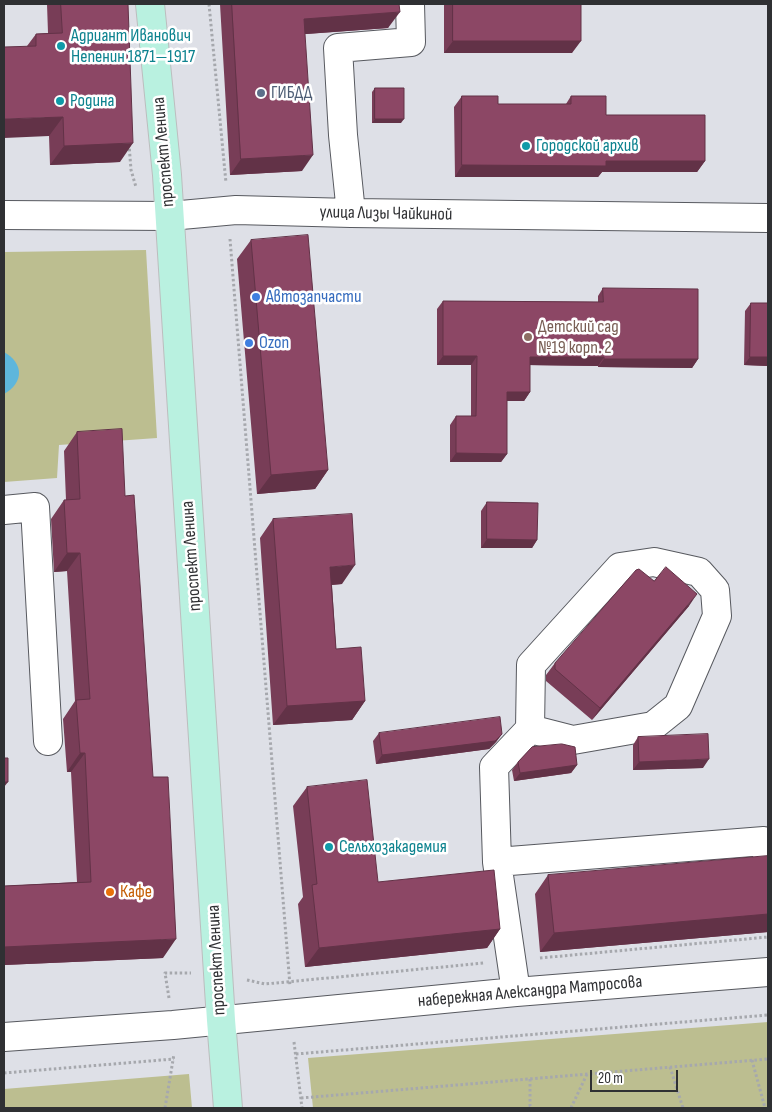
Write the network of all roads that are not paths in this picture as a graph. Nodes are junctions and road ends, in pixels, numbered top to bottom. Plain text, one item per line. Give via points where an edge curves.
1 (150, 4) edge
2 (410, 4) edge
3 (351, 214) junction
4 (4, 215) edge
5 (170, 216) junction
6 (768, 218) edge
7 (4, 510) edge
8 (530, 729) junction
9 (48, 740) dead end
10 (768, 858) edge
11 (497, 862) junction
12 (768, 972) edge
13 (516, 992) junction
14 (221, 1020) junction
15 (4, 1037) edge
16 (228, 1108) edge

1 - 5 main road, проспект Ленина
2 - 3 street via 411,42 338,48 342,135
3 - 5 street, улица Лизы Чайкиной via 228,211
3 - 6 street, улица Лизы Чайкиной
4 - 5 street, улица Лизы Чайкиной
5 - 14 main road, проспект Ленина
7 - 9 street via 35,507
8 - 8 street via 531,665 620,567 654,562 699,572 715,590 717,616 678,706 653,726 572,740
8 - 11 street via 494,767
10 - 11 street via 764,840
11 - 13 street
12 - 13 street, набережная Александра Матросова
13 - 14 street, набережная Александра Матросова
14 - 15 street, набережная Александра Матросова
14 - 16 main road, проспект Ленина

